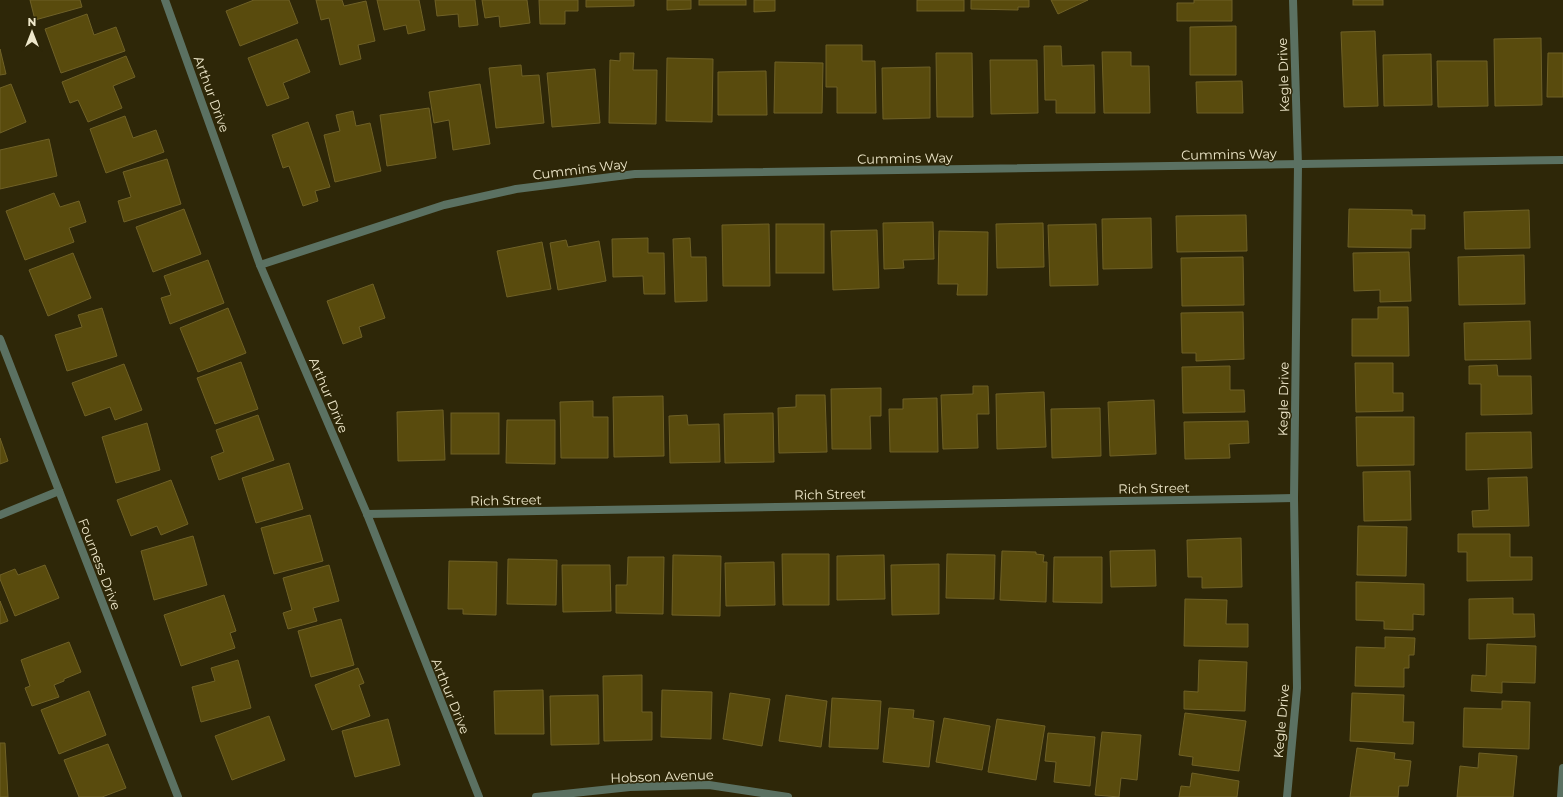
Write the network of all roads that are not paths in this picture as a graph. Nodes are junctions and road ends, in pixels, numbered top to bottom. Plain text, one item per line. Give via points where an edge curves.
1 (165, 0) edge
2 (1293, 0) edge
3 (1563, 160) edge
4 (1298, 165) junction
5 (260, 265) junction
6 (0, 339) edge
7 (59, 491) junction
8 (1294, 498) junction
9 (367, 514) junction
10 (0, 515) edge
11 (1563, 768) edge
12 (178, 797) edge
13 (479, 797) edge
14 (536, 797) edge
15 (788, 797) edge
16 (1287, 797) edge
17 (1561, 797) edge

1 - 5 street, Arthur Drive
2 - 4 street, Kegle Drive
3 - 4 street, Cummins Way
4 - 5 street, Cummins Way via 635,174 516,189 444,205
4 - 8 street, Kegle Drive
5 - 9 street, Arthur Drive
6 - 7 street, Fourness Drive
7 - 10 street
7 - 12 street, Fourness Drive
8 - 9 street, Rich Street
8 - 16 street, Kegle Drive via 1297,688
9 - 13 street, Arthur Drive
11 - 17 street
14 - 15 street, Hobson Avenue via 630,787 709,785

